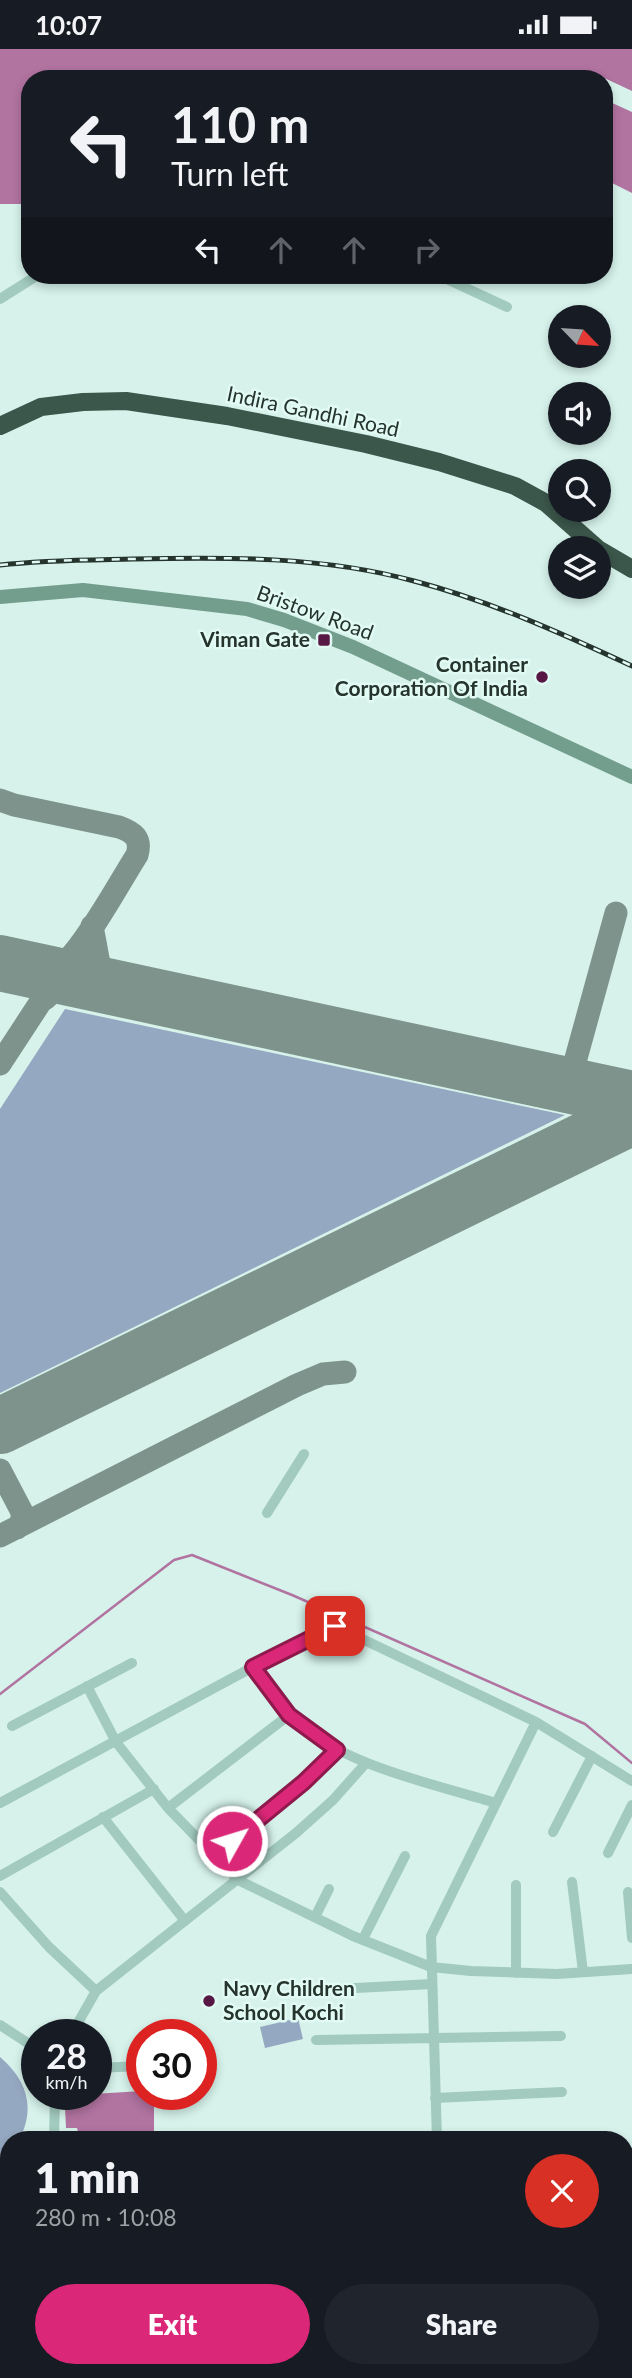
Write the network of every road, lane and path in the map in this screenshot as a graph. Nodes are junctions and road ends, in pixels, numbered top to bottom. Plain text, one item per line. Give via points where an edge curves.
1 (24, 284) edge
2 (457, 284) edge
3 (0, 299) edge
4 (507, 307) dead end
5 (0, 426) edge
6 (584, 536) edge
7 (611, 556) edge
8 (632, 569) edge
9 (0, 597) edge
10 (632, 777) edge
11 (304, 1454) dead end
12 (267, 1513) dead end
13 (132, 1663) dead end
14 (253, 1667) junction
15 (87, 1686) junction
16 (289, 1715) junction
17 (536, 1722) junction
18 (12, 1726) dead end
19 (116, 1742) junction
20 (337, 1750) junction
21 (592, 1756) junction
22 (366, 1763) junction
23 (632, 1781) edge
24 (153, 1789) junction
25 (0, 1803) edge
26 (496, 1803) junction
27 (632, 1805) edge
28 (168, 1808) junction
29 (103, 1817) junction
30 (553, 1832) dead end
31 (608, 1853) dead end
32 (213, 1856) junction
33 (405, 1856) dead end
34 (0, 1876) edge
35 (238, 1880) junction
36 (572, 1882) dead end
37 (516, 1885) dead end
38 (329, 1889) dead end
39 (0, 1892) edge
40 (628, 1892) dead end
41 (315, 1916) junction
42 (185, 1921) junction
43 (632, 1938) edge
44 (363, 1939) junction
45 (431, 1966) junction
46 (632, 1969) edge
47 (583, 1972) junction
48 (516, 1973) junction
49 (432, 1984) junction
50 (318, 1990) dead end
51 (96, 1991) junction
52 (80, 2019) edge
53 (0, 2025) edge
54 (561, 2036) dead end
55 (21, 2039) edge
56 (316, 2040) dead end
57 (435, 2040) junction
58 (562, 2092) dead end
59 (435, 2098) junction
60 (55, 2110) edge
61 (54, 2131) edge
62 (437, 2131) edge

1 - 3 street
2 - 4 street
5 - 6 highway, Indira Gandhi Road via 40,408 83,402 126,401 227,416 366,444 515,486 546,503
7 - 8 highway, Indira Gandhi Road
9 - 10 street, Bristow Road via 83,590 234,607 284,620 353,647
11 - 12 street
13 - 15 street
14 - 16 street
14 - 17 street via 335,1626
14 - 19 street
15 - 18 street
15 - 19 street
16 - 20 street
16 - 28 street
17 - 21 street
17 - 26 street
19 - 24 street
19 - 25 street
20 - 22 street
20 - 32 street
21 - 23 street
21 - 30 street
22 - 26 street
22 - 35 street via 333,1800
24 - 28 street
24 - 29 street
26 - 45 street via 431,1937
27 - 31 street
28 - 32 street
29 - 34 street
29 - 42 street
32 - 35 street
33 - 44 street
35 - 41 street
35 - 42 street
36 - 47 street
37 - 48 street
38 - 41 street
39 - 51 street
40 - 43 street
41 - 44 street
42 - 51 street
44 - 45 street
45 - 48 street
45 - 49 street
46 - 47 street
47 - 48 street
49 - 50 street
49 - 57 street
51 - 52 street
53 - 55 street
54 - 57 street
56 - 57 street
57 - 59 street
58 - 59 street
59 - 62 street
60 - 61 street

